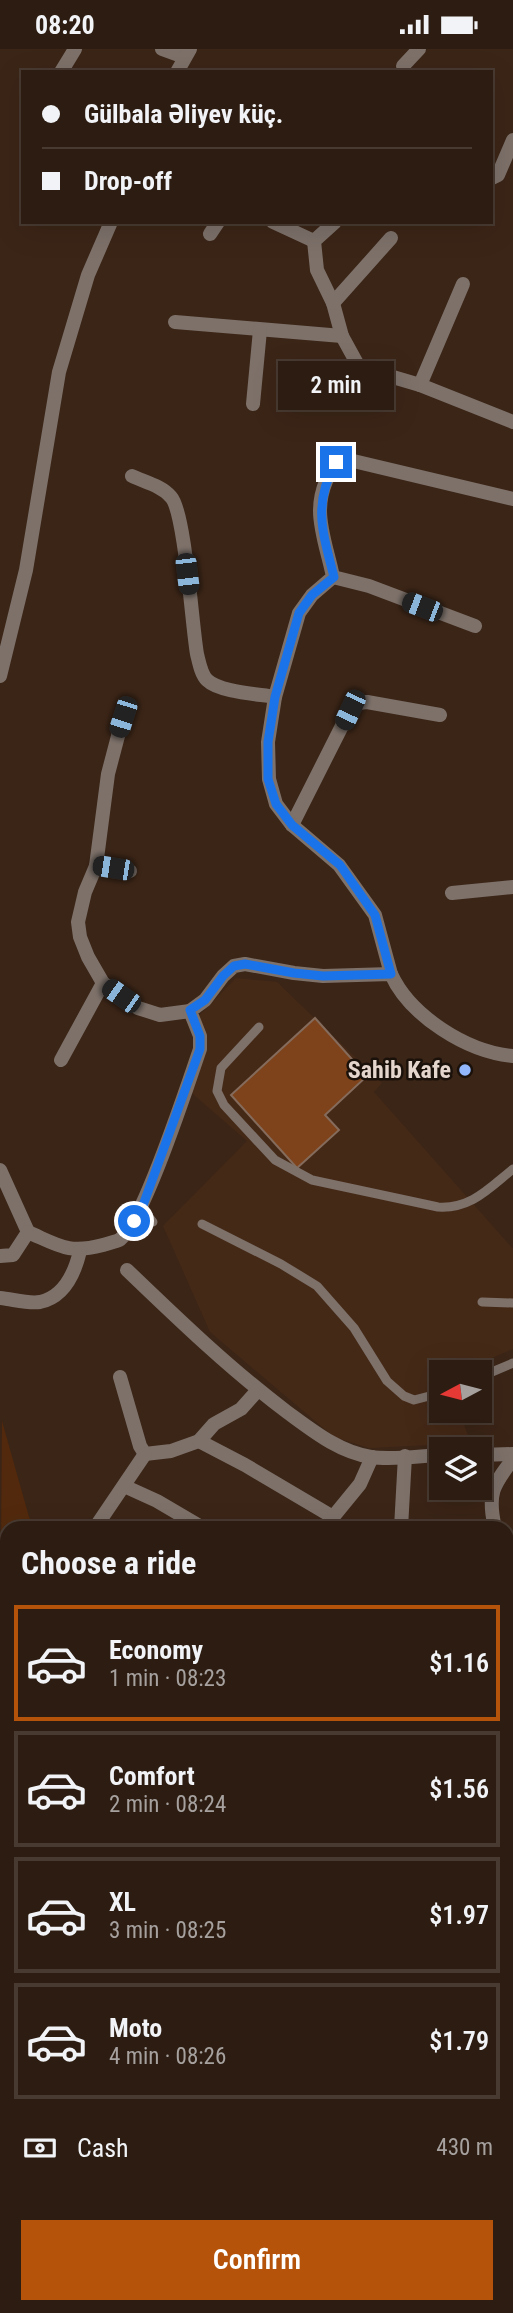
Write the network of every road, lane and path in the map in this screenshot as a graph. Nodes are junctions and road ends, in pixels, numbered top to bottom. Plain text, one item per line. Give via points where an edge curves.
1 (75, 49) edge
2 (162, 49) edge
3 (419, 49) edge
4 (187, 53) edge
5 (403, 66) dead end
6 (62, 70) edge
7 (178, 70) edge
8 (513, 140) edge
9 (493, 178) edge
10 (110, 224) edge
11 (277, 224) edge
12 (333, 224) edge
13 (391, 237) dead end
14 (314, 241) junction
15 (463, 284) dead end
16 (333, 303) junction
17 (175, 322) dead end
18 (260, 330) junction
19 (342, 337) junction
20 (420, 386) junction
21 (253, 404) dead end
22 (513, 422) edge
23 (132, 476) dead end
24 (513, 499) edge
25 (334, 577) junction
26 (475, 626) dead end
27 (0, 676) edge
28 (275, 697) junction
29 (440, 715) dead end
30 (123, 717) dead end
31 (292, 825) junction
32 (96, 866) junction
33 (130, 871) dead end
34 (513, 887) edge
35 (452, 893) dead end
36 (391, 974) junction
37 (103, 983) junction
38 (190, 1010) junction
39 (260, 1027) dead end
40 (513, 1056) edge
41 (61, 1059) dead end
42 (513, 1169) edge
43 (0, 1170) edge
44 (142, 1208) junction
45 (153, 1222) dead end
46 (202, 1224) dead end
47 (27, 1232) junction
48 (80, 1251) junction
49 (0, 1256) edge
50 (127, 1270) dead end
51 (0, 1298) edge
52 (482, 1302) dead end
53 (513, 1303) edge
54 (513, 1363) edge
55 (492, 1372) edge
56 (120, 1377) dead end
57 (258, 1390) junction
58 (429, 1396) edge
59 (199, 1441) junction
60 (145, 1454) junction
61 (429, 1455) edge
62 (405, 1456) junction
63 (492, 1456) edge
64 (372, 1457) junction
65 (513, 1457) edge
66 (124, 1486) junction
67 (100, 1521) edge
68 (192, 1521) edge
69 (332, 1521) edge
70 (335, 1521) edge
71 (401, 1521) edge
72 (493, 1521) edge

1 - 6 street
2 - 4 street
3 - 5 street
4 - 7 street
8 - 9 street via 498,176
10 - 27 street via 88,275 59,372 26,570
11 - 14 street
12 - 14 street
13 - 16 street
14 - 16 street via 317,270
15 - 20 street
16 - 19 street
17 - 18 street
18 - 19 street
18 - 21 street
19 - 20 street via 359,367
20 - 22 street
23 - 28 street via 174,499 197,654 208,681
24 - 25 street via 357,461 336,462 320,510
25 - 26 street
25 - 28 street via 299,613
28 - 31 street via 268,779 276,804
29 - 31 street via 359,703 350,710
30 - 32 street via 108,774
31 - 36 street via 340,865 375,915
32 - 33 street
32 - 37 street via 78,922 88,957
34 - 35 street
36 - 38 street via 323,976 245,964 234,966 205,1000
36 - 40 street via 413,1007 436,1025 484,1051
37 - 38 street via 138,1009 160,1015
37 - 41 street
38 - 44 street via 200,1049
39 - 42 lane via 221,1068 217,1091 224,1105 275,1160 312,1180 452,1208 472,1202
43 - 47 street
44 - 45 lane
44 - 48 street via 119,1240
46 - 58 lane via 317,1286 354,1328 387,1381 414,1400
47 - 48 street
47 - 49 street via 13,1255
48 - 51 street via 74,1273 57,1294 39,1302
50 - 57 street
52 - 53 lane
54 - 55 lane
56 - 60 street
57 - 59 street
57 - 64 street via 323,1439
59 - 60 street
59 - 69 street
60 - 66 street
61 - 62 street
62 - 64 street
62 - 71 street
63 - 65 street
64 - 70 street
65 - 72 street via 495,1483
66 - 67 street
66 - 68 street

